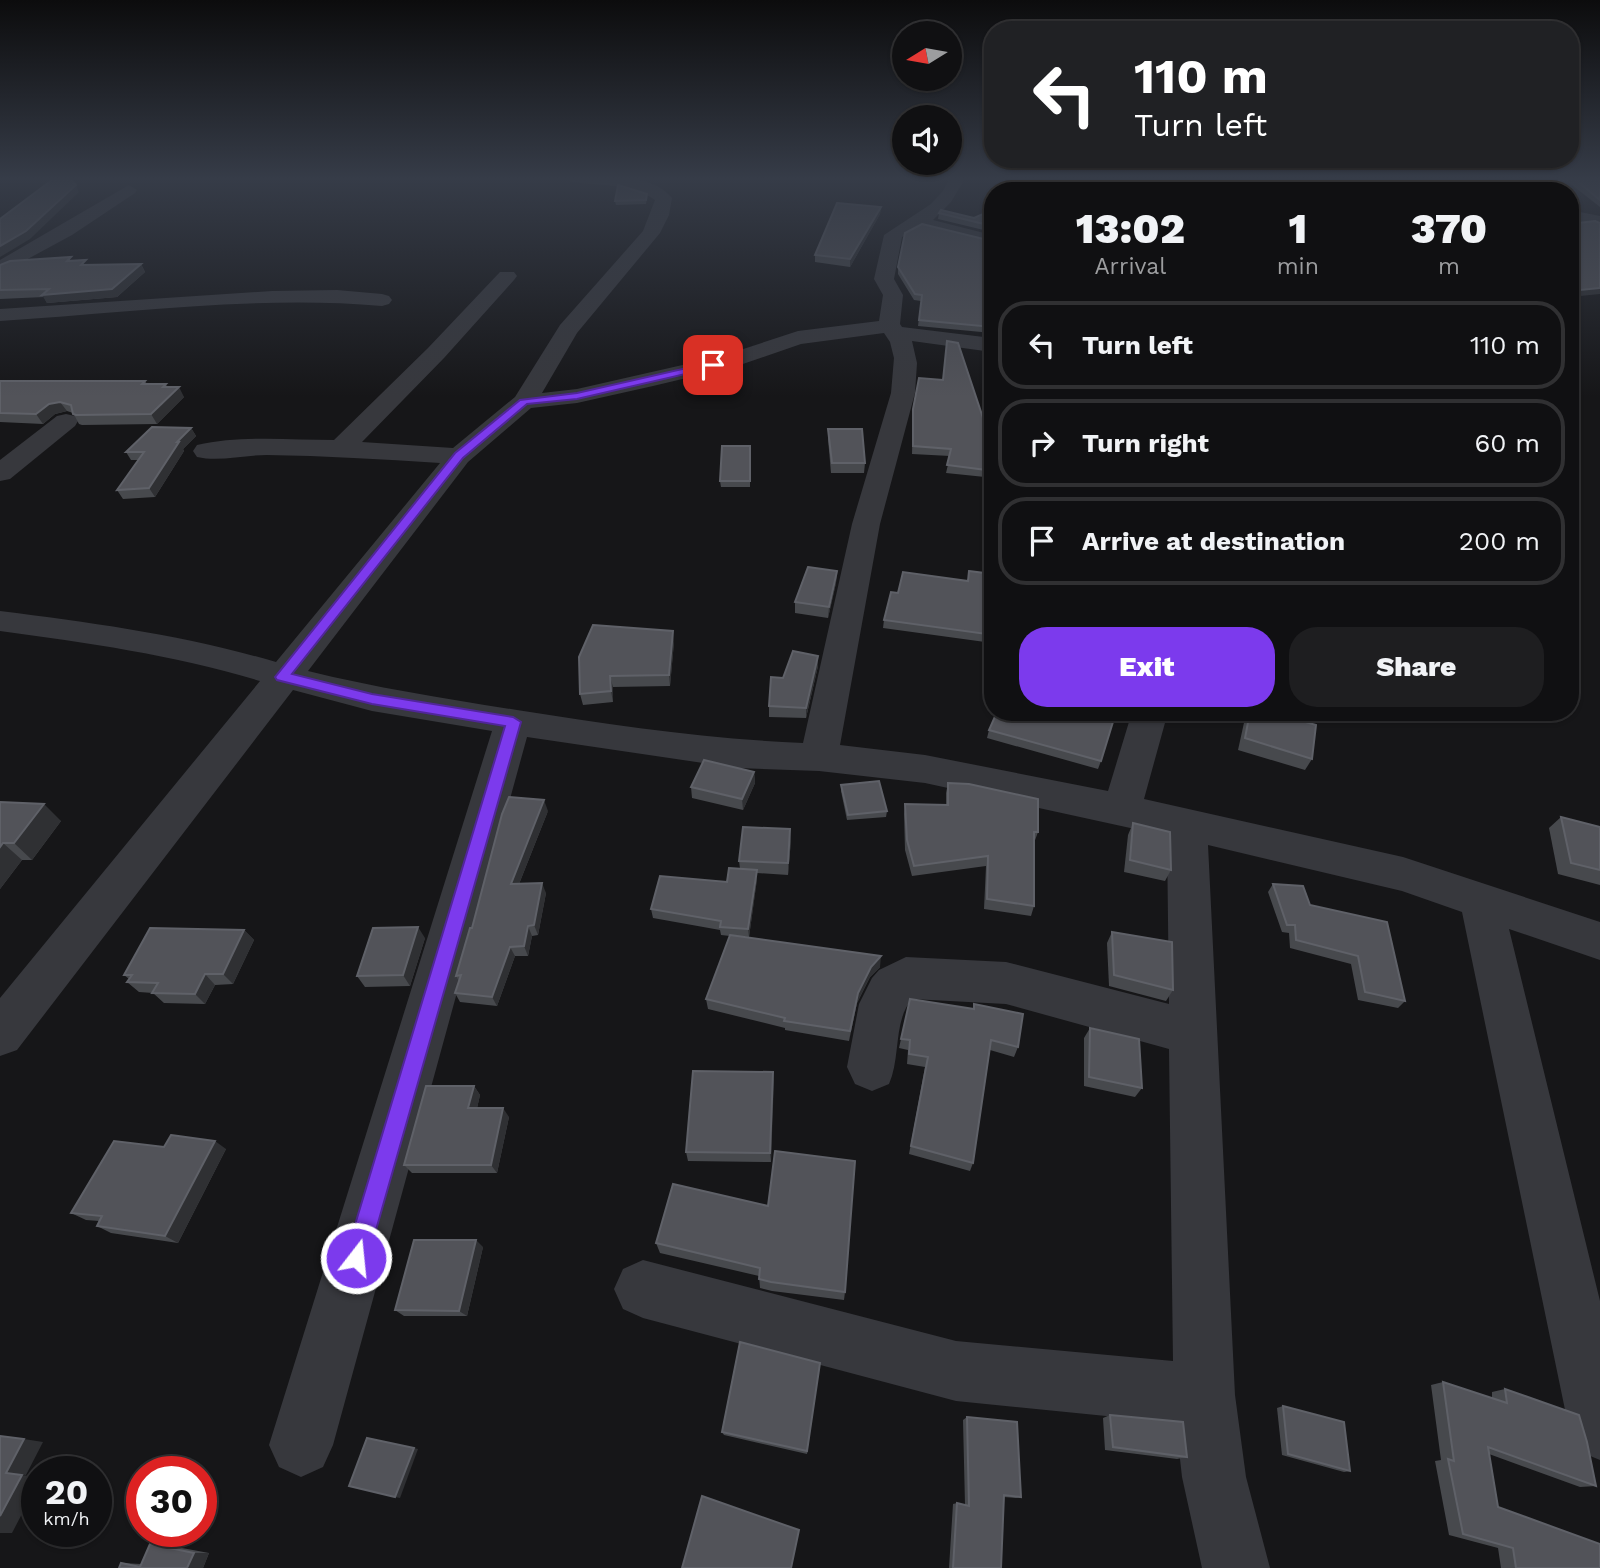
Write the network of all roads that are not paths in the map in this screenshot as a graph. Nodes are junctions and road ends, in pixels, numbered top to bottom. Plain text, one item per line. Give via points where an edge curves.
1 (27, 250) edge
2 (636, 250) edge
3 (890, 250) edge
4 (0, 268) edge
5 (507, 276) dead end
6 (382, 300) dead end
7 (0, 315) edge
8 (893, 330) junction
9 (984, 344) edge
10 (524, 402) junction
11 (66, 421) edge
12 (341, 448) junction
13 (206, 451) dead end
14 (459, 456) junction
15 (0, 473) edge
16 (0, 621) edge
17 (282, 677) junction
18 (1147, 721) edge
19 (513, 722) junction
20 (819, 757) junction
21 (1122, 809) junction
22 (1187, 825) junction
23 (1481, 900) junction
24 (1600, 941) edge
25 (1193, 1033) junction
26 (0, 1034) edge
27 (872, 1067) dead end
28 (643, 1289) dead end
29 (1204, 1395) junction
30 (1600, 1429) edge
31 (301, 1445) dead end
32 (1236, 1568) edge

1 - 4 street
2 - 10 street via 568,330
3 - 8 street via 884,279 893,295
5 - 12 street
6 - 7 street via 272,297
8 - 9 street
8 - 10 street via 798,338 653,379
8 - 20 street via 906,360 904,387 849,588
10 - 14 street
11 - 15 street
12 - 13 street
12 - 14 street
14 - 17 street
16 - 17 street via 126,637 222,658
17 - 19 street via 372,699
17 - 26 street
18 - 21 street
19 - 20 street via 737,754
19 - 31 street
20 - 21 street via 925,769
21 - 22 street
22 - 23 street via 1404,874
22 - 25 street
23 - 24 street
23 - 30 street
25 - 27 street via 1006,983 906,978 893,983 883,1000
25 - 29 street
28 - 29 street via 956,1371
29 - 32 street via 1214,1476

